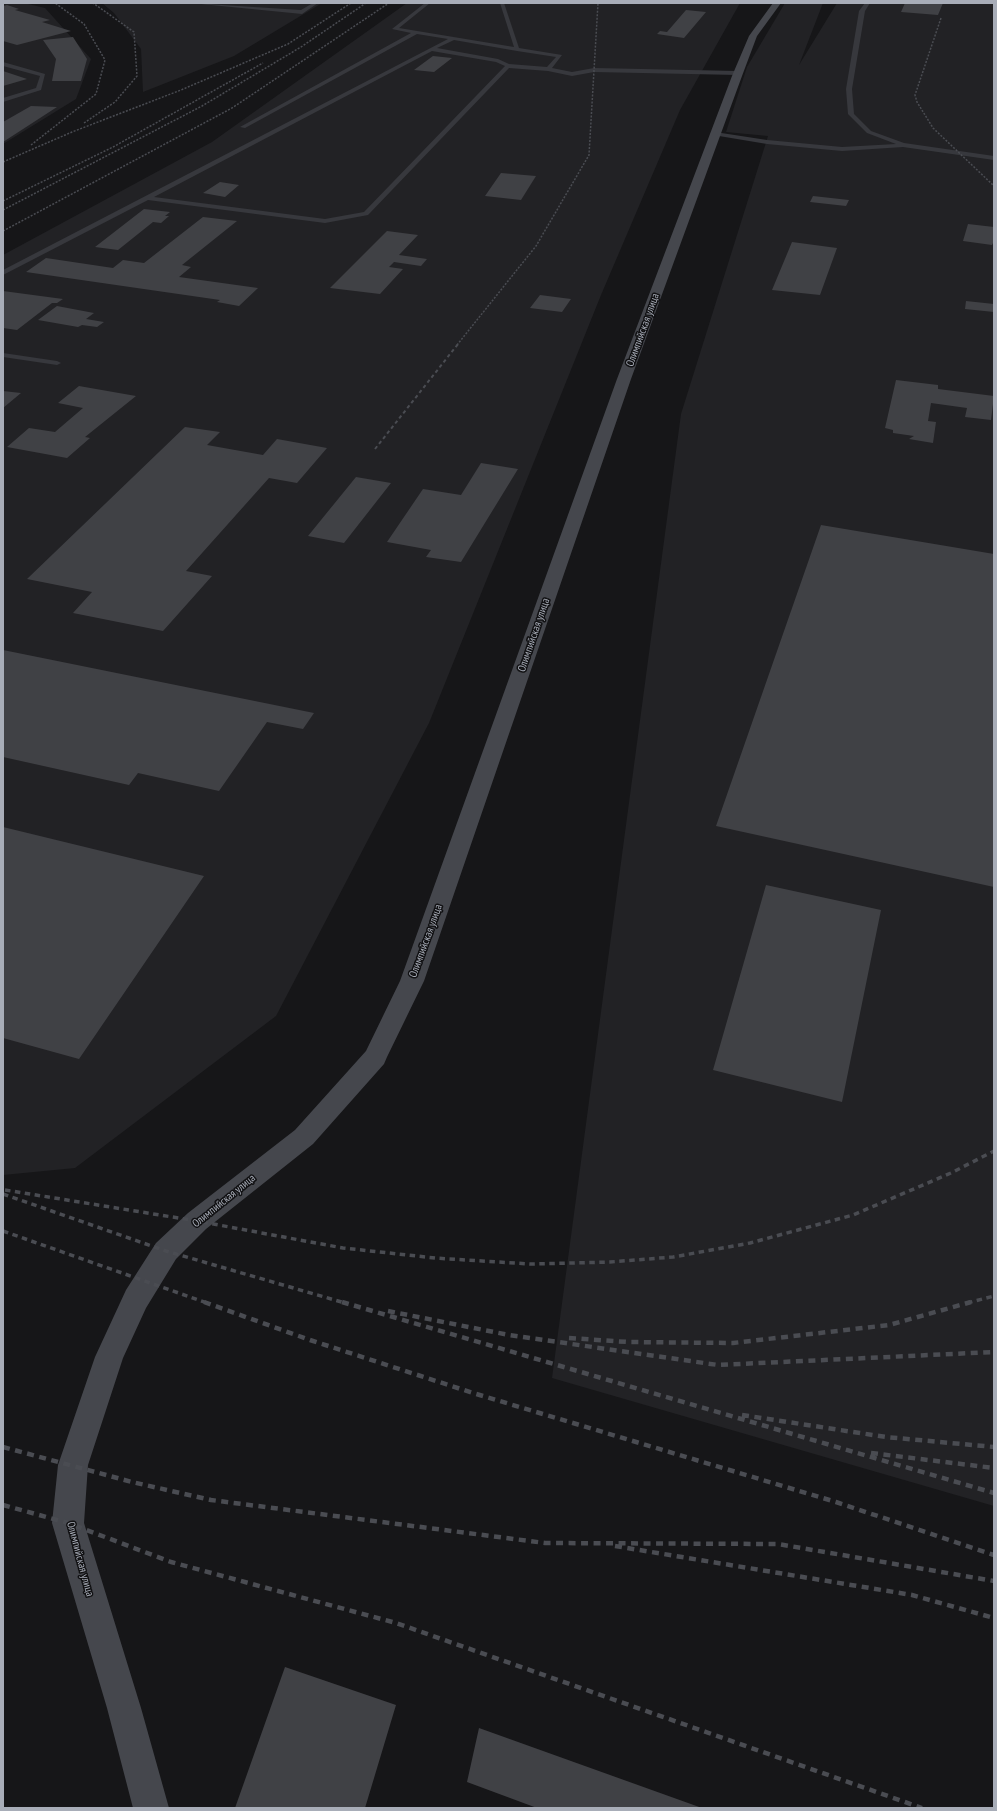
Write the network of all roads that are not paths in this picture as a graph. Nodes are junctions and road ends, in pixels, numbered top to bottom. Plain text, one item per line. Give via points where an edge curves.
1 (192, 3) edge
2 (316, 3) edge
3 (428, 3) edge
4 (502, 3) edge
5 (776, 3) edge
6 (868, 3) edge
7 (417, 32) junction
8 (453, 38) junction
9 (431, 49) junction
10 (517, 49) junction
11 (3, 64) edge
12 (508, 66) junction
13 (548, 69) junction
14 (738, 73) junction
15 (3, 100) edge
16 (243, 127) dead end
17 (715, 134) junction
18 (903, 146) junction
19 (994, 158) edge
20 (147, 198) junction
21 (3, 274) edge
22 (3, 355) edge
23 (57, 363) dead end
24 (151, 1808) edge

1 - 2 lane via 302,12
3 - 7 lane via 395,29
4 - 10 lane
5 - 14 street, Олимпийская улица via 753,36
6 - 18 lane via 862,11 848,89 851,114 869,132
7 - 8 lane
7 - 16 lane
8 - 9 lane
8 - 10 lane
9 - 12 lane via 498,60
9 - 20 lane
10 - 13 lane via 560,56
11 - 15 lane via 43,75 39,90
12 - 13 lane
12 - 20 lane via 366,214 325,221
13 - 14 lane via 572,74 594,70
14 - 17 street, Олимпийская улица
17 - 18 lane via 842,149
17 - 24 street, Олимпийская улица via 624,379 412,981 375,1057 304,1137 197,1222 166,1251 136,1299 109,1357 73,1465 68,1523 124,1708
18 - 19 lane
20 - 21 lane
22 - 23 lane

